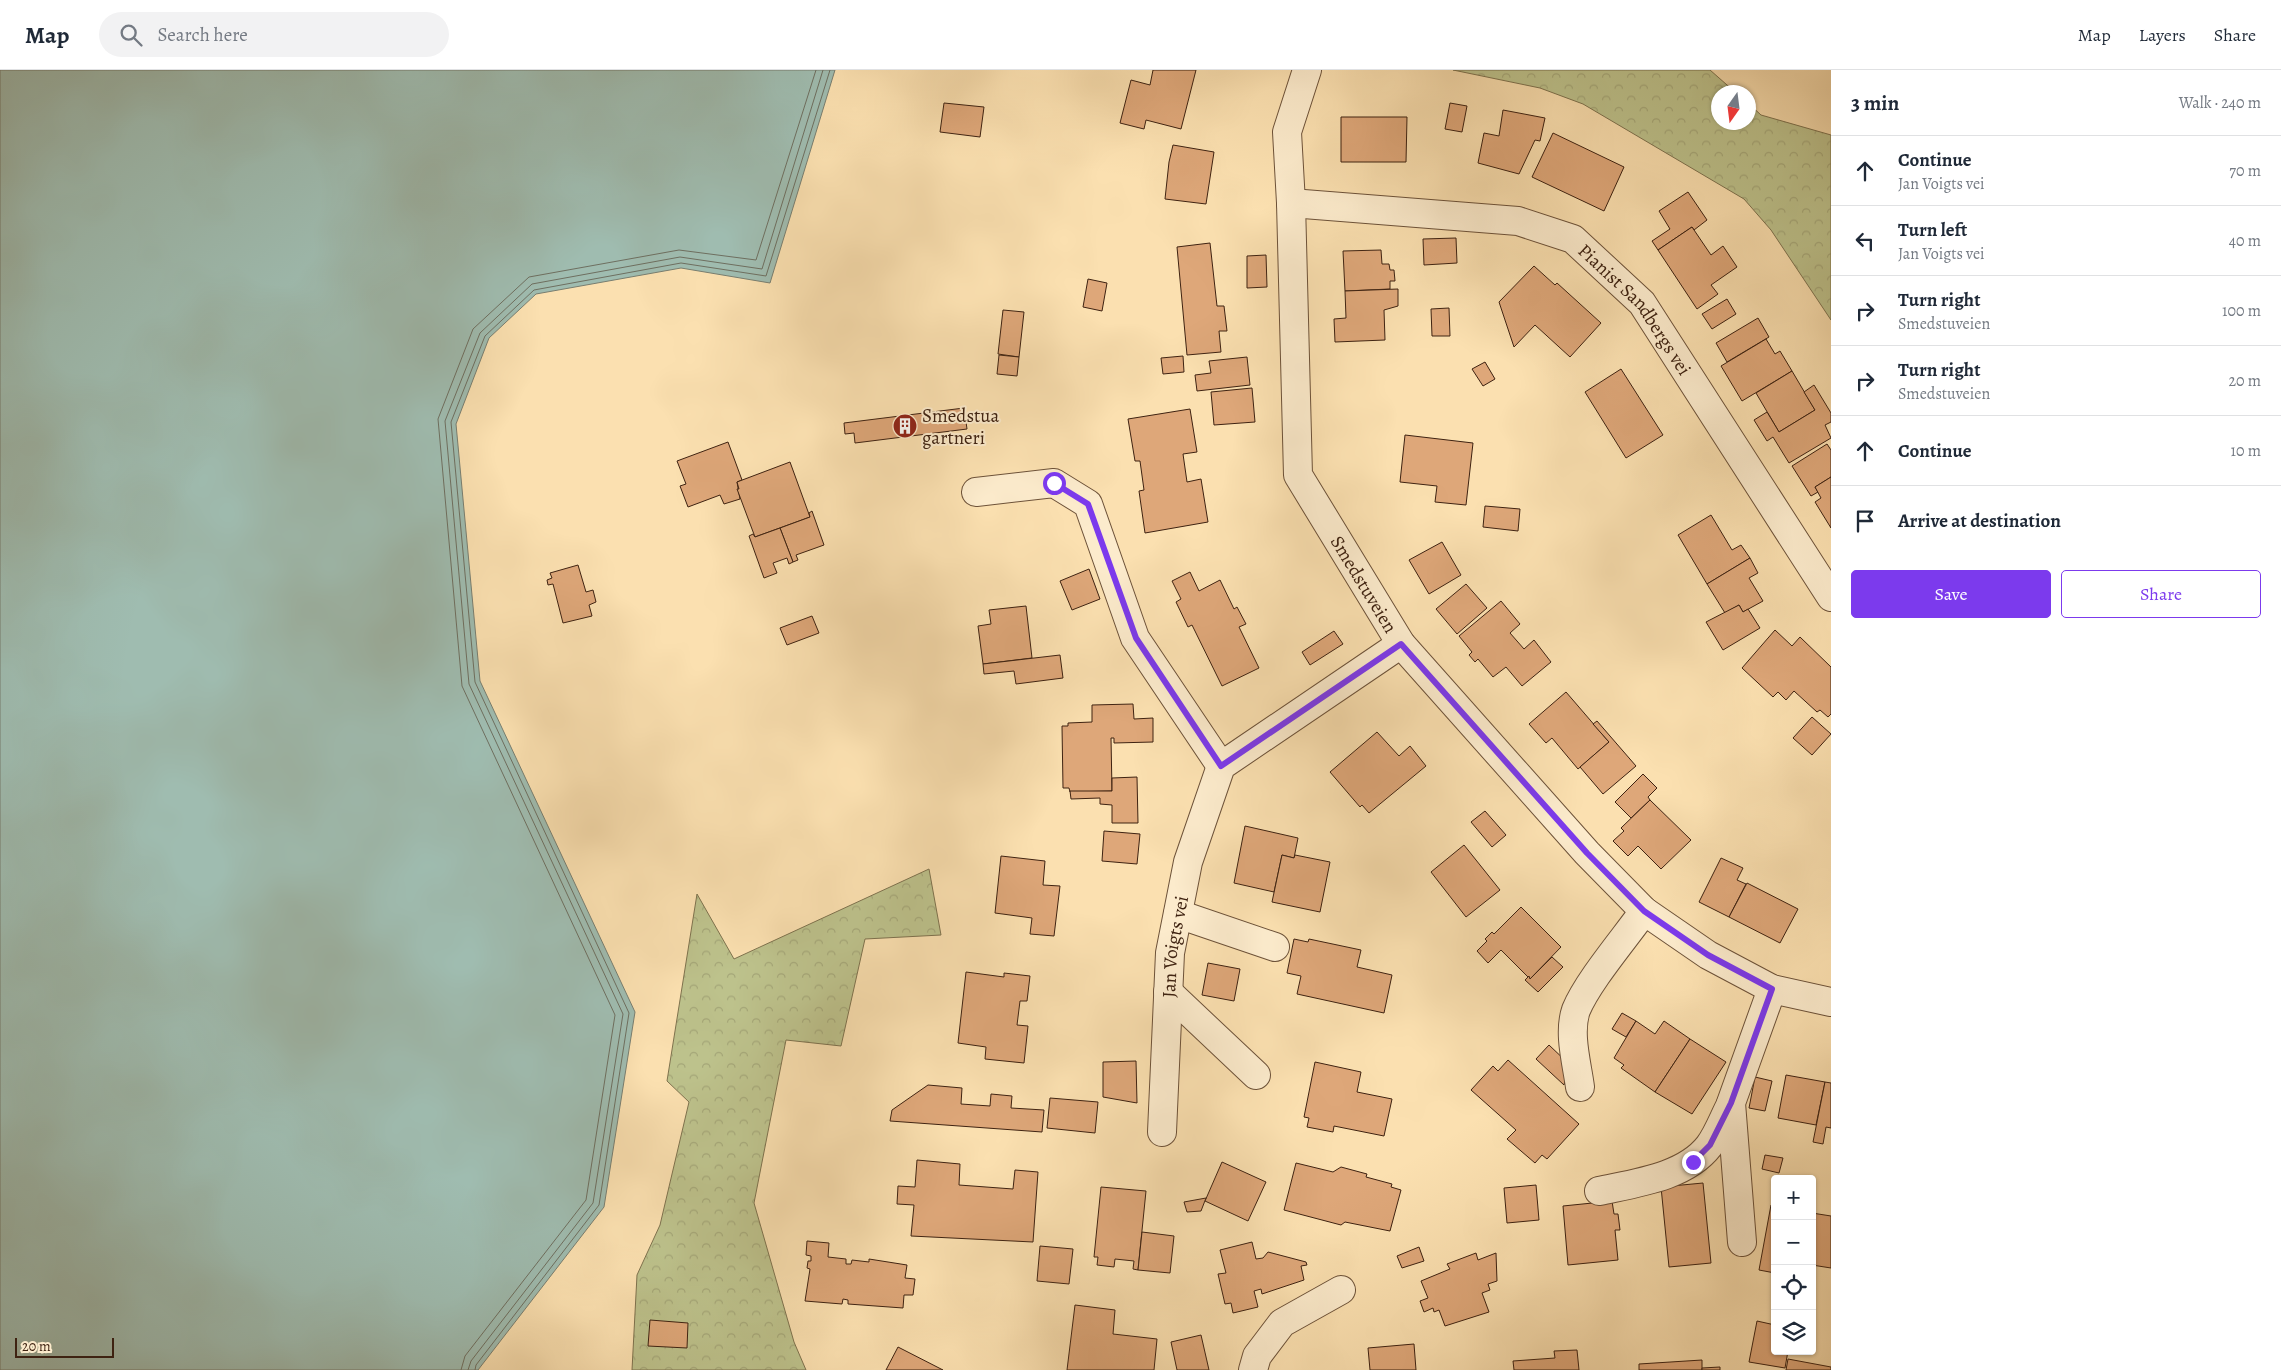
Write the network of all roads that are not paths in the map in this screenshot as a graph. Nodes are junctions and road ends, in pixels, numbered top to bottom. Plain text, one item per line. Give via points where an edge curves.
1 (1307, 70) edge
2 (1291, 203) junction
3 (976, 492) dead end
4 (1831, 597) edge
5 (1401, 644) junction
6 (1221, 766) junction
7 (1644, 911) junction
8 (1178, 914) junction
9 (1275, 947) dead end
10 (1772, 989) junction
11 (1168, 992) junction
12 (1831, 1002) edge
13 (1256, 1076) dead end
14 (1580, 1087) dead end
15 (1731, 1103) junction
16 (1162, 1132) dead end
17 (1599, 1191) dead end
18 (1742, 1242) dead end
19 (1341, 1290) dead end
20 (1253, 1370) edge

1 - 2 street, Smedstuveien via 1287,132
2 - 4 street, Pianist Sandbergs vei via 1518,221 1573,239 1642,303
2 - 5 street, Smedstuveien via 1298,475
3 - 6 street via 1054,483 1088,504 1136,638
5 - 6 street
5 - 7 street, Smedstuveien via 1587,853
6 - 8 street, Jan Voigts vei via 1188,862
7 - 10 street, Smedstuveien via 1708,955
7 - 14 street via 1576,1011 1573,1038
8 - 9 street
8 - 11 street, Jan Voigts vei via 1170,953
10 - 12 street, Smedstuveien
10 - 15 street
11 - 13 street
11 - 16 street, Jan Voigts vei
15 - 17 street via 1710,1145 1693,1162 1659,1177
15 - 18 street
19 - 20 street via 1282,1323 1257,1356

